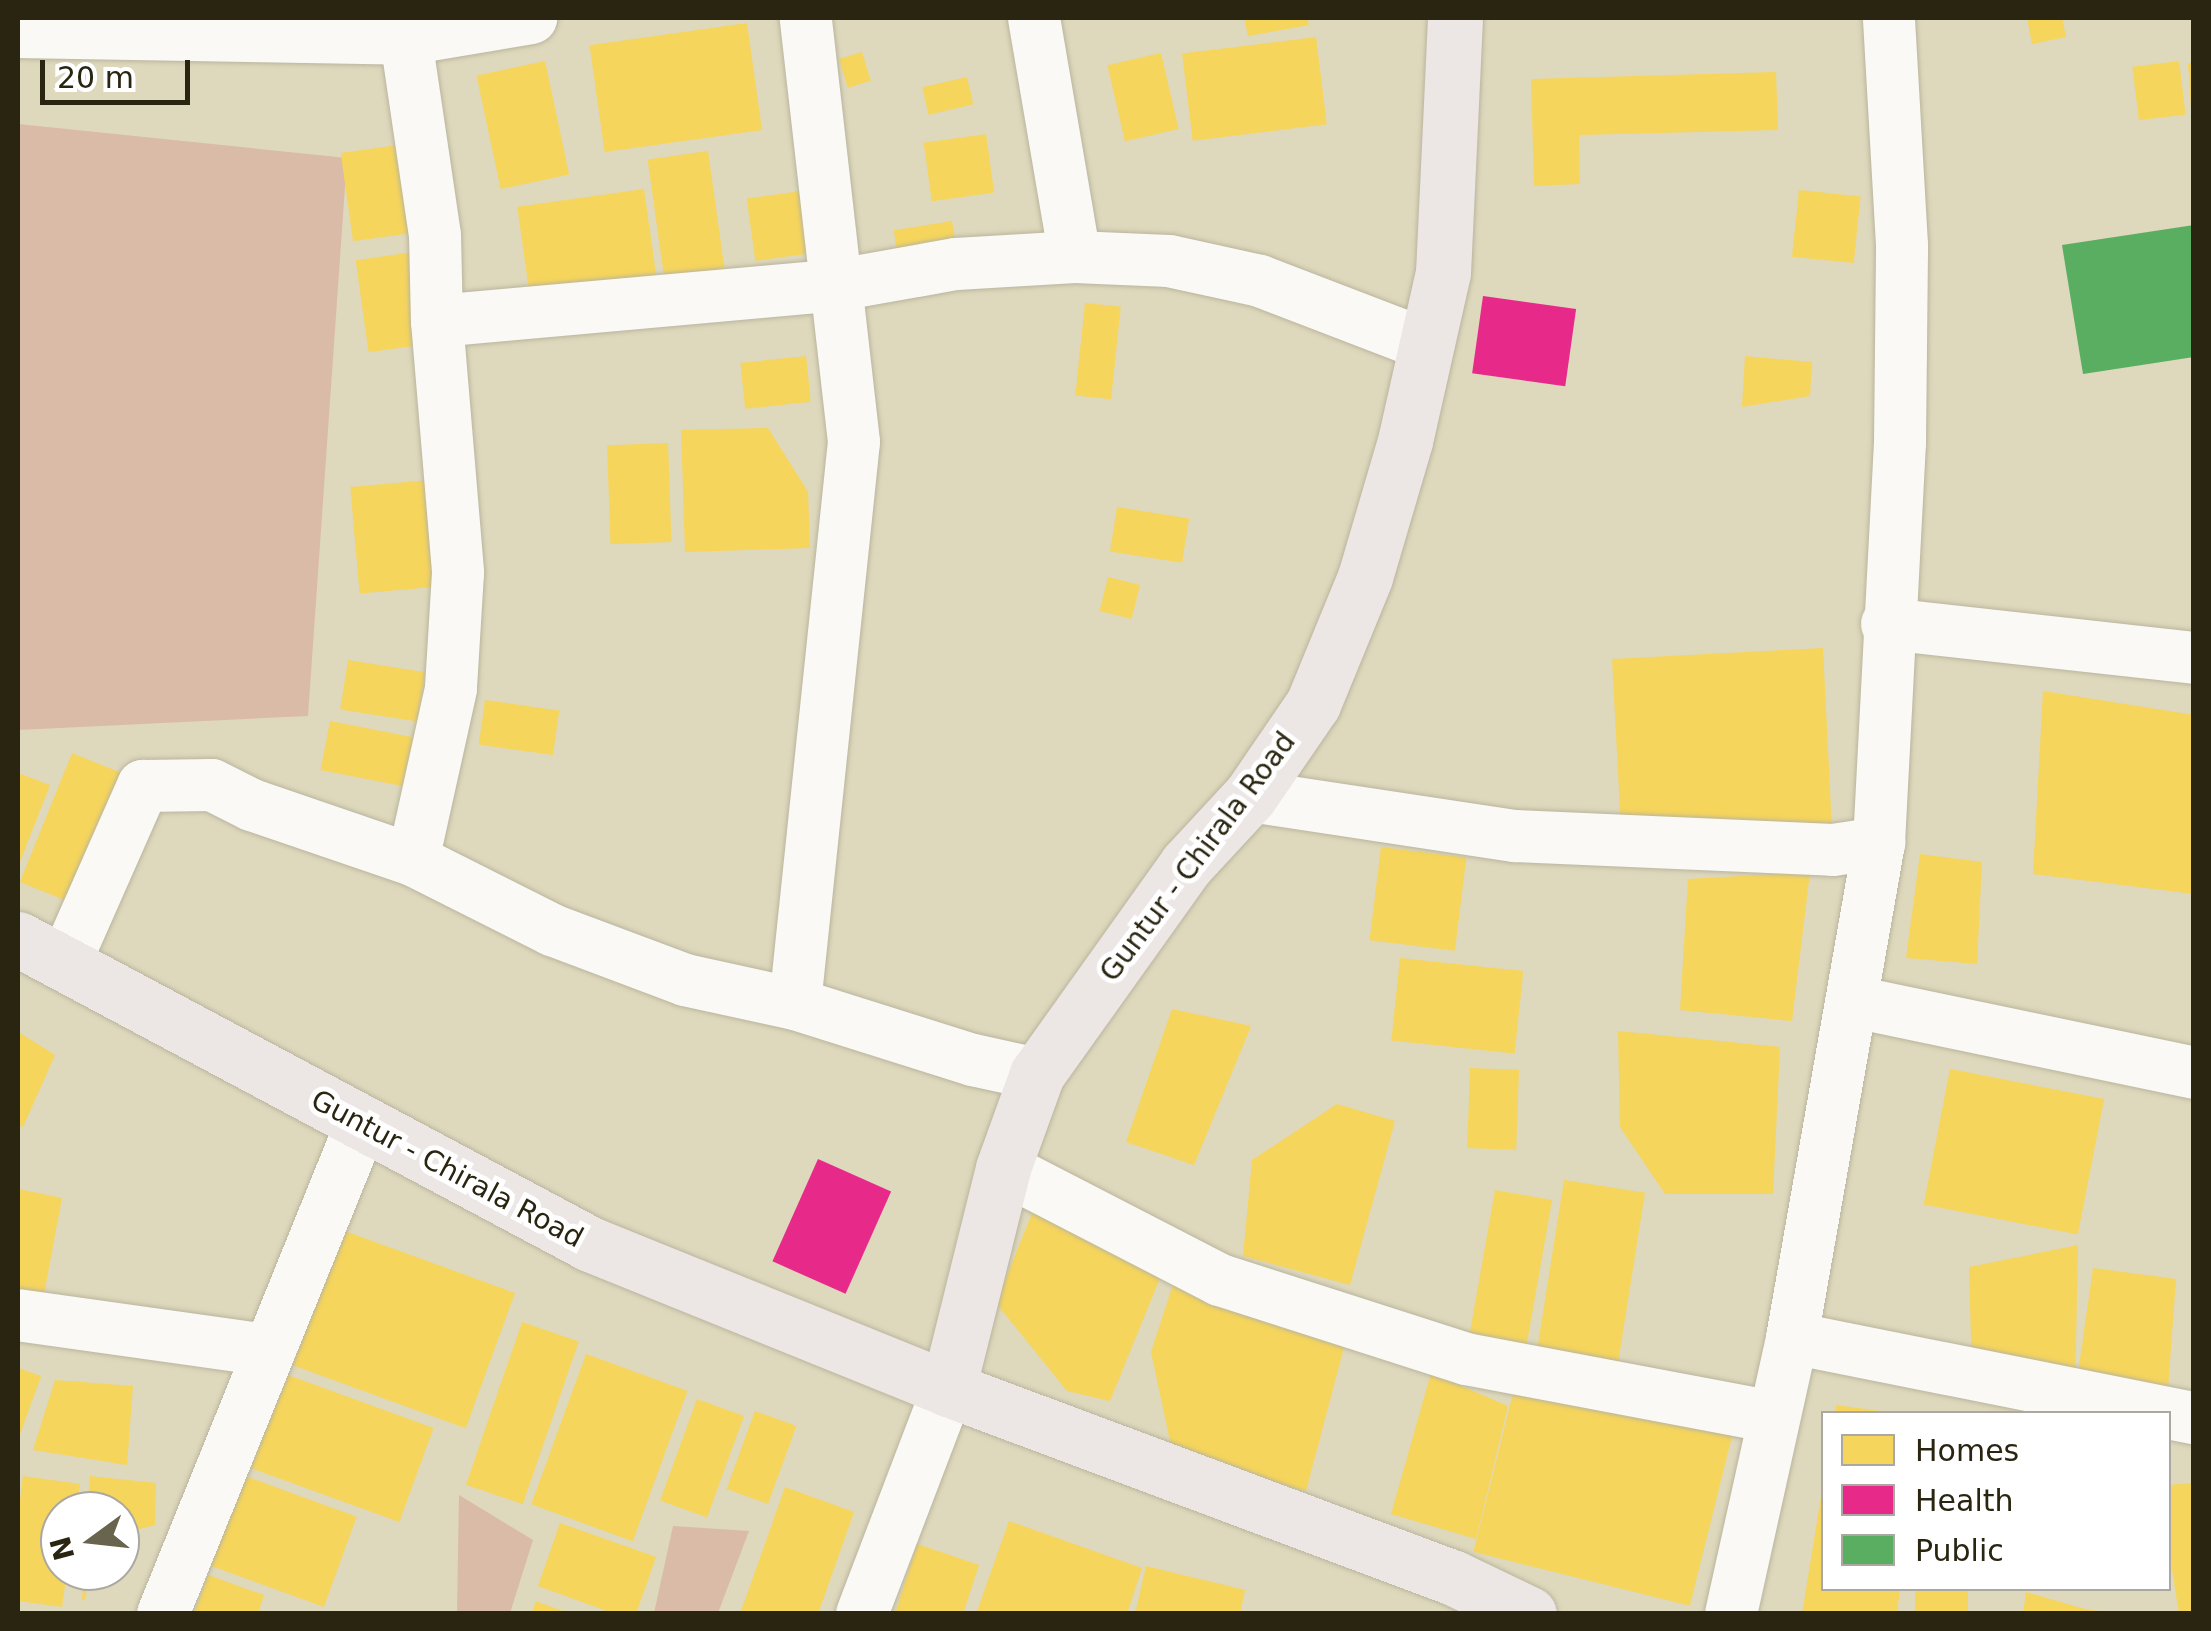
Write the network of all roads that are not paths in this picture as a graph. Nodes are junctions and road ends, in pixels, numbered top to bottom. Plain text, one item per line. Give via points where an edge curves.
1 (531, 18) edge
2 (806, 18) edge
3 (1034, 18) edge
4 (1454, 18) edge
5 (1889, 18) edge
6 (18, 32) edge
7 (406, 38) junction
8 (1075, 257) junction
9 (838, 285) junction
10 (437, 321) junction
11 (1427, 345) junction
12 (1887, 624) junction
13 (2194, 658) edge
14 (1250, 796) junction
15 (1879, 843) junction
16 (413, 860) junction
17 (18, 940) edge
18 (64, 965) junction
19 (1854, 1002) junction
20 (795, 1004) junction
21 (2194, 1073) edge
22 (1037, 1074) junction
23 (361, 1125) junction
24 (1003, 1168) junction
25 (18, 1315) edge
26 (1792, 1338) junction
27 (268, 1350) junction
28 (948, 1389) junction
29 (2159, 1411) edge
30 (1774, 1416) junction
31 (164, 1614) edge
32 (862, 1614) edge
33 (1529, 1614) edge
34 (1731, 1614) edge

1 - 7 street
2 - 9 street
3 - 8 street
4 - 11 main road, Guntur - Chirala Road via 1443,273
5 - 12 street via 1902,245 1900,442
6 - 7 street
7 - 10 street via 436,235
8 - 9 street via 956,264
8 - 11 street via 1169,261 1260,280
9 - 10 street
9 - 20 street via 854,442
10 - 16 street via 458,573 451,689
11 - 14 main road, Guntur - Chirala Road via 1365,577 1312,704
12 - 13 street
12 - 15 street
14 - 15 street via 1551,839 1833,850
14 - 22 main road, Guntur - Chirala Road via 1186,865
15 - 19 street
16 - 18 street via 212,785 144,786
16 - 20 street via 585,942 685,980
17 - 18 main road, Guntur - Chirala Road
18 - 23 main road, Guntur - Chirala Road
19 - 21 street
19 - 26 street
20 - 22 street
22 - 24 main road, Guntur - Chirala Road
23 - 27 street
23 - 28 main road, Guntur - Chirala Road via 590,1244
24 - 28 main road, Guntur - Chirala Road
24 - 30 street via 1220,1280 1466,1359
25 - 27 street
26 - 29 street
26 - 30 street
27 - 31 street
28 - 32 street
28 - 33 main road, Guntur - Chirala Road via 1454,1578
30 - 34 street

